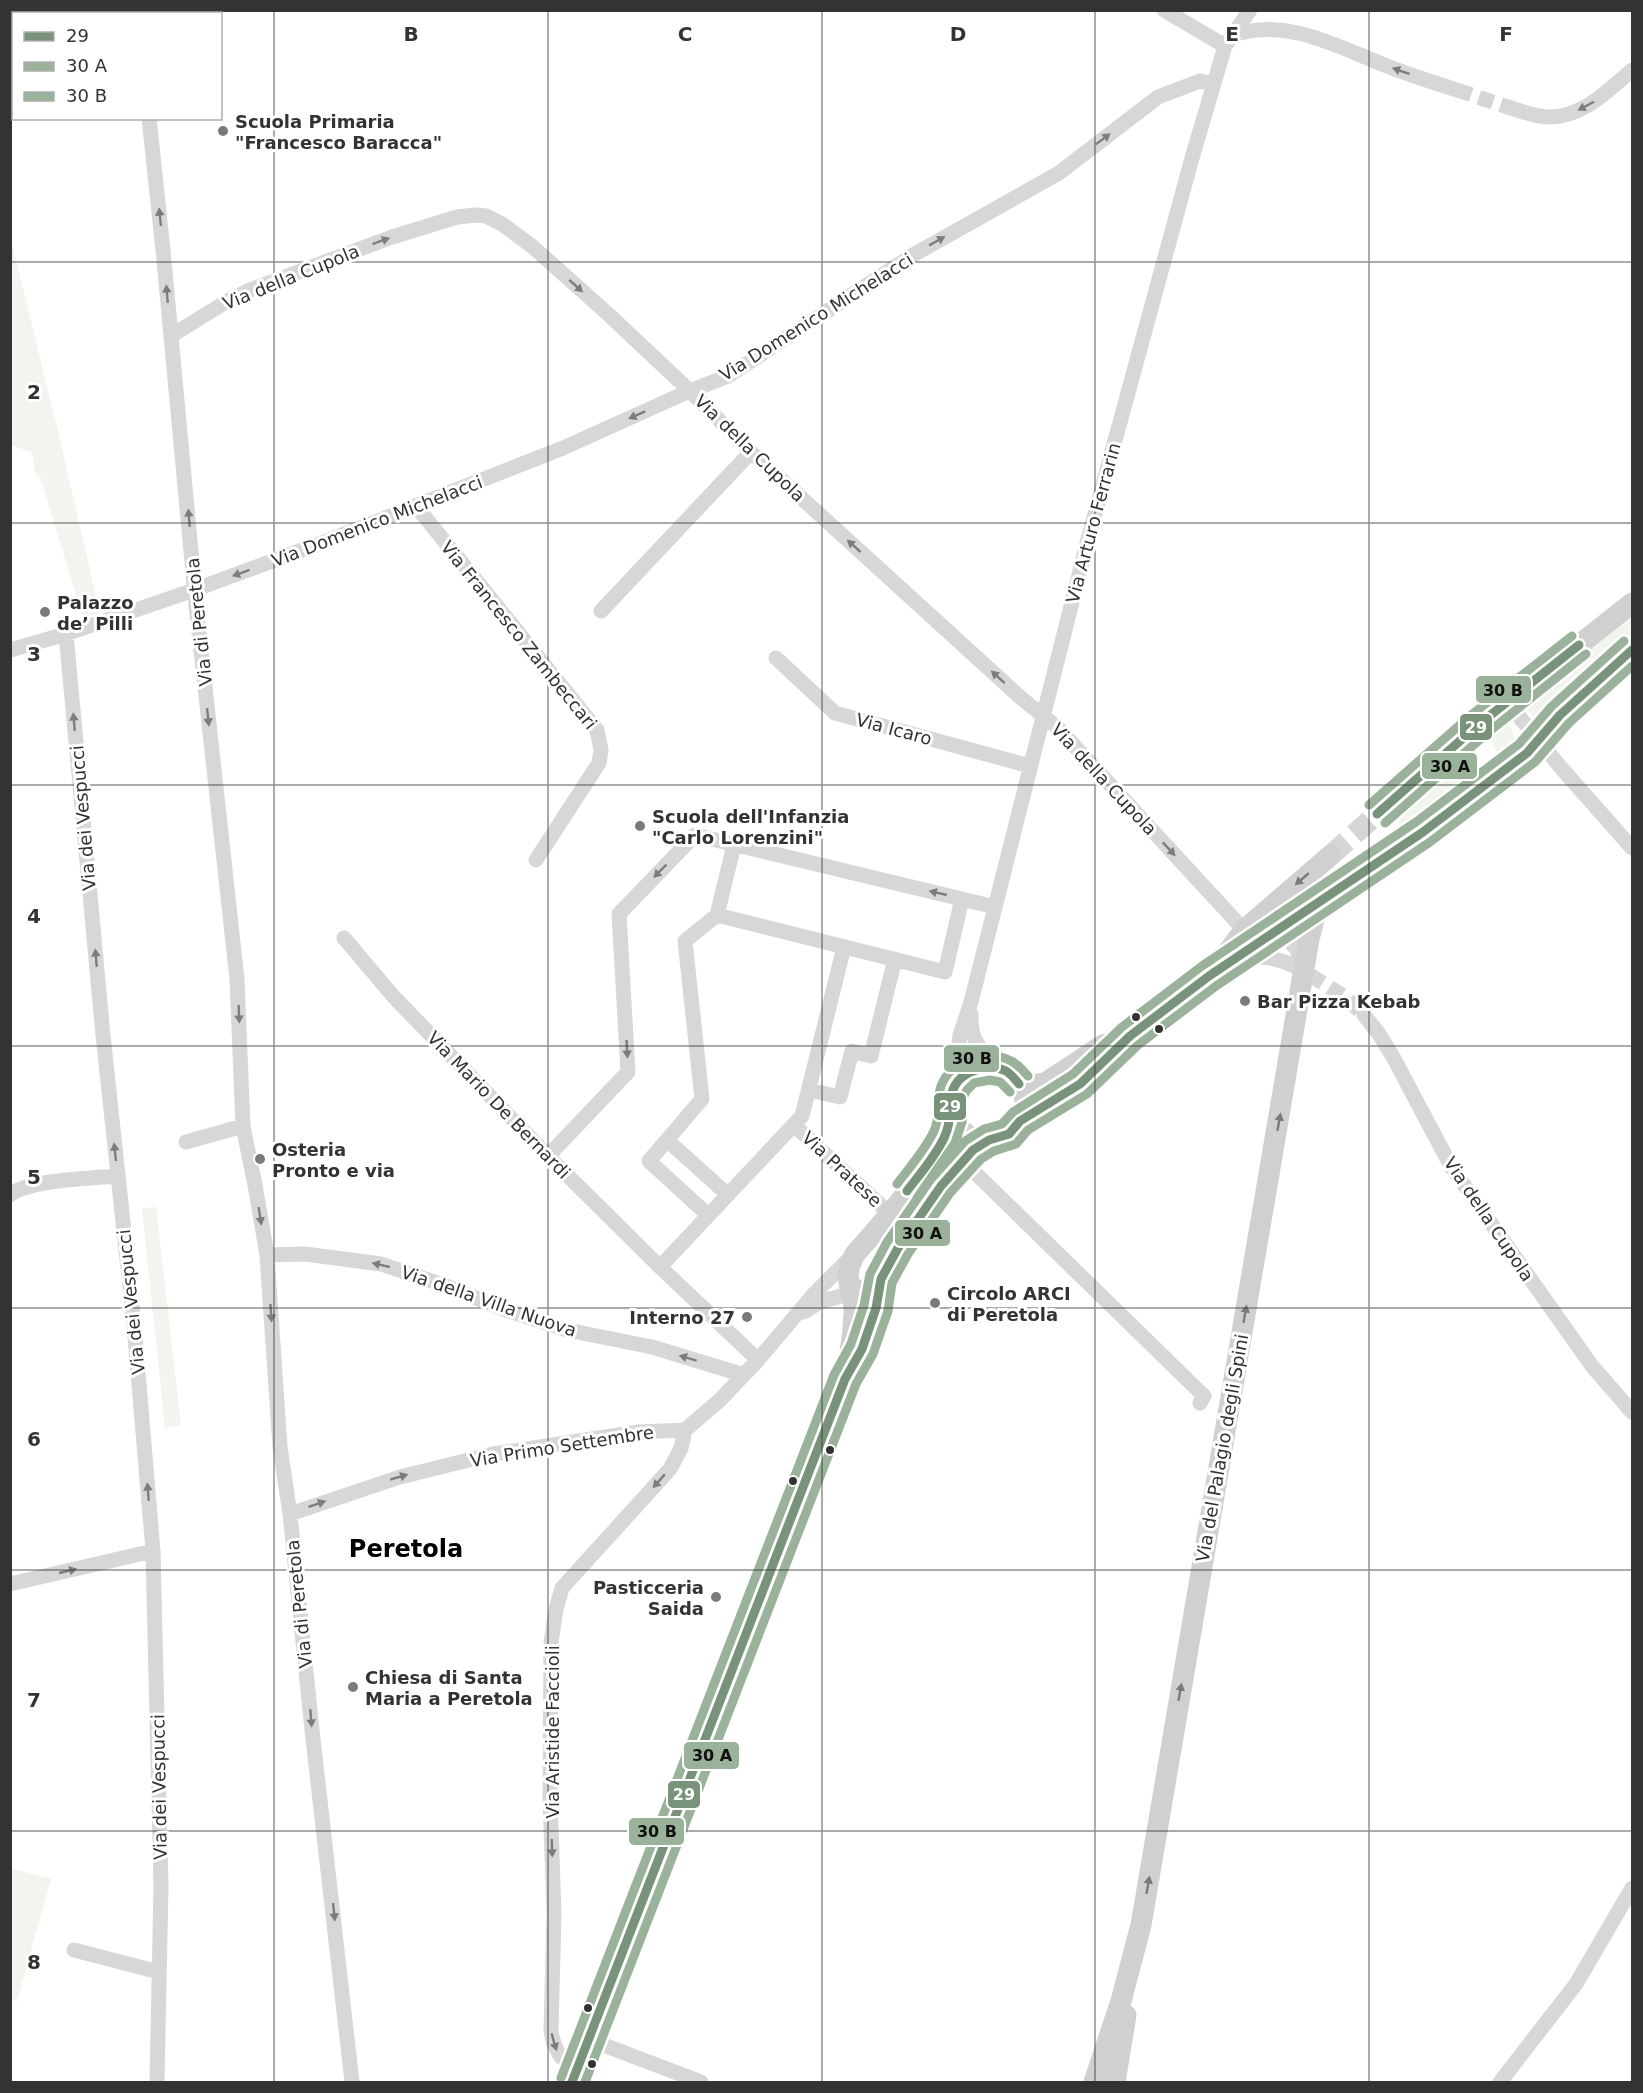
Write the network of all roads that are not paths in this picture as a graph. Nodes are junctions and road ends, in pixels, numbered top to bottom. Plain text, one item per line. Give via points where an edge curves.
1 (1164, 10) edge
2 (1250, 10) edge
3 (1228, 41) junction
4 (1632, 70) edge
5 (1213, 84) junction
6 (1457, 90) tunnel mouth
7 (1508, 107) tunnel mouth
8 (148, 120) edge
9 (171, 336) junction
10 (690, 391) junction
11 (751, 452) junction
12 (416, 506) junction
13 (195, 590) junction
14 (1632, 603) edge
15 (601, 611) dead end
16 (66, 634) junction
17 (10, 650) edge
18 (1632, 650) edge
19 (776, 658) dead end
20 (1507, 702) junction
21 (1043, 714) junction
22 (1539, 740) junction
23 (1030, 766) junction
24 (1404, 790) tunnel mouth
25 (734, 845) junction
26 (1632, 848) edge
27 (1330, 855) tunnel mouth
28 (1387, 856) tunnel mouth
29 (536, 860) dead end
30 (962, 899) junction
31 (995, 907) junction
32 (717, 915) junction
33 (1244, 930) junction
34 (1272, 936) junction
35 (344, 938) dead end
36 (844, 947) junction
37 (1229, 956) junction
38 (895, 959) junction
39 (1307, 973) junction
40 (971, 1002) junction
41 (1364, 1015) tunnel mouth
42 (1130, 1036) junction
43 (997, 1068) junction
44 (1019, 1084) junction
45 (809, 1090) junction
46 (952, 1091) junction
47 (952, 1113) junction
48 (1020, 1121) junction
49 (794, 1125) junction
50 (243, 1126) junction
51 (667, 1140) junction
52 (989, 1140) junction
53 (186, 1142) dead end
54 (549, 1156) junction
55 (962, 1160) junction
56 (117, 1176) junction
57 (10, 1195) edge
58 (728, 1195) junction
59 (890, 1213) junction
60 (708, 1215) junction
61 (855, 1254) junction
62 (267, 1255) junction
63 (660, 1267) junction
64 (851, 1293) junction
65 (794, 1319) junction
66 (758, 1360) junction
67 (744, 1375) junction
68 (1200, 1403) dead end
69 (1632, 1412) edge
70 (685, 1430) junction
71 (290, 1514) junction
72 (153, 1551) junction
73 (10, 1584) edge
74 (1632, 1888) edge
75 (1141, 1925) junction
76 (74, 1950) dead end
77 (159, 1972) junction
78 (588, 2039) junction
79 (574, 2077) edge
80 (157, 2082) edge
81 (351, 2082) edge
82 (701, 2082) edge
83 (1094, 2082) edge
84 (1115, 2082) edge
85 (1500, 2082) edge

1 - 3 street
2 - 3 street, Via Arturo Ferrarin
3 - 5 street, Via Arturo Ferrarin
6 -> 3 street via 1307,35 1250,30
4 -> 7 street via 1591,104 1562,116 1540,116
10 -> 5 street, Via Domenico Michelacci via 728,376 917,252 1059,173 1158,97 1200,81
5 - 21 street, Via Arturo Ferrarin
9 -> 8 street, Via di Peretola
9 -> 10 street, Via della Cupola via 260,286 457,217 486,216 533,247
13 -> 9 street, Via di Peretola
10 - 11 street, Via della Cupola
10 -> 12 street, Via Domenico Michelacci via 563,448
11 - 15 street
21 -> 11 street, Via della Cupola
12 -> 13 street, Via Domenico Michelacci
12 - 29 street, Via Francesco Zambeccari via 597,730 599,763
13 - 16 street, Via Domenico Michelacci
13 -> 50 street, Via di Peretola via 237,979
14 - 20 main road
16 - 17 street, Via Domenico Michelacci
56 -> 16 street, Via dei Vespucci
18 - 22 main road via 1560,715
19 - 23 street, Via Icaro via 835,713
20 - 22 street
20 - 24 main road
21 - 23 street, Via Arturo Ferrarin
21 -> 33 street, Via della Cupola
22 - 26 street
22 - 28 main road via 1452,811
23 - 31 street, Via Arturo Ferrarin
30 -> 25 street
25 - 32 street
25 -> 54 street via 695,836 619,914 628,1072
27 -> 33 main road
30 - 31 street
30 - 38 street via 945,972
31 - 40 street, Via Arturo Ferrarin
32 - 36 street
32 - 51 street via 685,940 702,1099
33 - 37 main road
34 - 37 main road
34 - 39 street via 1281,936 1294,946
34 - 39 main road, Via del Palagio degli Spini via 1327,898 1312,924
35 - 54 street, Via Mario De Bernardi via 394,997
36 - 38 street
36 - 45 street
37 - 39 street via 1273,959
37 - 42 main road
38 - 45 street via 871,1056 852,1051 840,1097
75 -> 39 main road, Via del Palagio degli Spini
40 - 43 street, Via Arturo Ferrarin via 974,1040
40 - 46 street, Via Arturo Ferrarin via 960,1035
41 - 69 street, Via della Cupola via 1392,1055 1458,1176 1592,1366
42 - 44 main road via 1103,1045 1045,1083
42 - 48 main road via 1080,1084
43 - 44 main road
43 - 46 main road via 969,1073
44 - 48 main road via 1024,1101
45 - 49 street via 802,1116
46 - 47 main road
47 - 52 main road via 964,1131
47 - 59 main road, Via Pratese via 949,1127 932,1157
48 - 52 main road via 1009,1134
49 - 58 street
49 - 59 street, Via Pratese
50 - 53 street
50 -> 62 street, Via di Peretola
51 - 58 street
51 - 60 street via 649,1161
52 - 55 main road
54 - 63 street, Via Mario De Bernardi
55 - 64 main road via 904,1239 881,1279 867,1289
55 - 68 street via 1204,1396
56 - 57 street via 27,1186
72 -> 56 street, Via dei Vespucci
58 - 60 street
59 - 61 main road, Via Pratese
60 - 63 street
61 - 64 main road, Via Pratese via 847,1274
61 - 65 street
67 -> 62 street, Via della Villa Nuova via 652,1347 567,1330 381,1264 305,1254
62 -> 71 street, Via di Peretola via 280,1447
63 - 66 street, Via Mario De Bernardi
64 - 65 street via 820,1302
64 - 78 main road, Via Pratese via 853,1335 839,1396
65 - 66 street
66 - 67 street
67 - 70 street
71 -> 70 street, Via Primo Settembre via 400,1477 493,1454 638,1432
70 -> 79 street, Via Aristide Faccioli via 670,1469 562,1588 556,1609 551,1654 551,2031 555,2048
71 -> 81 street, Via di Peretola
73 -> 72 street
72 - 77 street, Via dei Vespucci via 161,1874
74 - 85 street via 1576,1984
75 - 83 main road, Via del Palagio degli Spini
75 - 84 main road, Via del Palagio degli Spini
76 - 77 street
77 - 80 street, Via dei Vespucci
78 - 79 main road, Via Pratese
78 - 82 street

